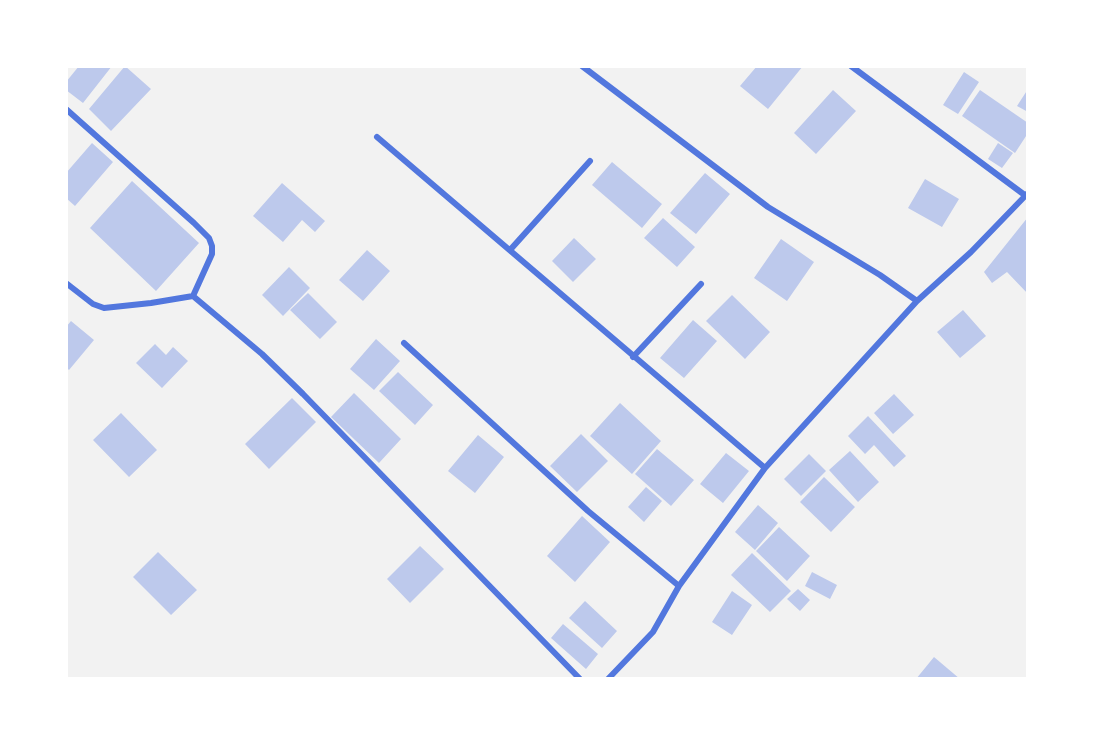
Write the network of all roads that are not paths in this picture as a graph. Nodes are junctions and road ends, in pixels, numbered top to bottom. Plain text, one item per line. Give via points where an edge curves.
1 (582, 66) edge
2 (851, 66) edge
3 (66, 109) edge
4 (377, 137) dead end
5 (590, 161) dead end
6 (1027, 195) edge
7 (510, 250) junction
8 (66, 283) edge
9 (701, 284) dead end
10 (193, 296) junction
11 (916, 301) junction
12 (404, 343) dead end
13 (633, 357) junction
14 (765, 468) junction
15 (679, 586) junction
16 (580, 679) edge
17 (608, 679) edge

1 - 11 street via 768,207
2 - 6 street
3 - 10 street via 209,238 212,254
4 - 7 street
5 - 7 street
6 - 11 street
7 - 13 street
8 - 10 street via 104,308
9 - 13 street
10 - 16 street via 303,394
11 - 14 street
12 - 15 street via 580,504
13 - 14 street
14 - 15 street
15 - 17 street via 653,632

